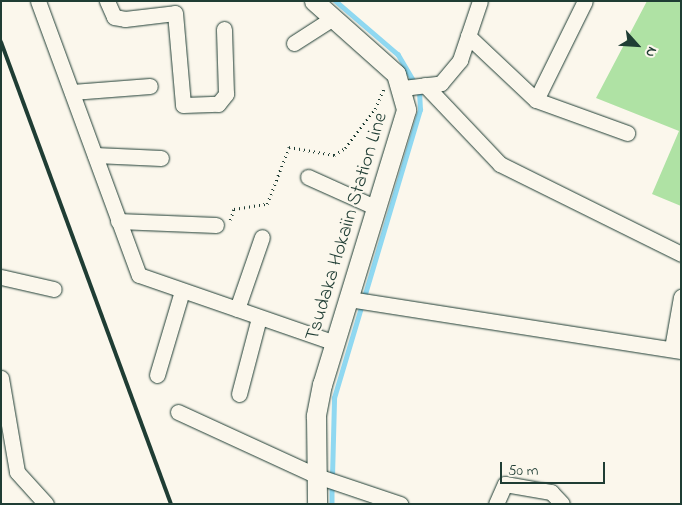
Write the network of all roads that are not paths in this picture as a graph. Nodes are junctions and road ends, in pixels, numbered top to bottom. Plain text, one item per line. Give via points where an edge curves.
1 (38, 1) edge
2 (107, 1) edge
3 (314, 1) edge
4 (480, 1) edge
5 (585, 1) edge
6 (173, 7) edge
7 (332, 18) junction
8 (224, 29) dead end
9 (468, 36) junction
10 (294, 43) dead end
11 (412, 84) junction
12 (150, 86) dead end
13 (72, 92) junction
14 (536, 100) junction
15 (627, 133) dead end
16 (95, 155) junction
17 (161, 158) dead end
18 (308, 177) dead end
19 (377, 208) junction
20 (118, 221) junction
21 (216, 225) road end
22 (262, 237) dead end
23 (681, 254) edge
24 (1, 277) edge
25 (54, 290) dead end
26 (182, 291) junction
27 (681, 297) edge
28 (358, 301) junction
29 (237, 309) junction
30 (259, 318) junction
31 (334, 343) junction
32 (676, 349) edge
33 (157, 375) dead end
34 (1, 378) edge
35 (239, 394) dead end
36 (178, 412) dead end
37 (327, 479) junction
38 (46, 504) edge
39 (317, 504) edge
40 (400, 504) edge
41 (496, 504) edge
42 (562, 504) edge

1 - 13 street
2 - 6 street via 114,17
3 - 7 main road
4 - 9 street
5 - 14 street
6 - 8 street via 183,105 218,104 226,94
7 - 10 street
7 - 11 main road
9 - 11 street via 460,60 441,83
9 - 14 street
11 - 19 main road, Tsudaka Hokaiin Station Line
11 - 23 street via 500,164
12 - 13 street
13 - 16 street
14 - 15 street
16 - 17 street
16 - 20 street
18 - 19 street
19 - 28 main road, Tsudaka Hokaiin Station Line
20 - 21 street
20 - 26 street via 139,275
22 - 29 street
24 - 25 street
26 - 29 street
26 - 33 street
27 - 32 street
28 - 31 main road, Tsudaka Hokaiin Station Line
28 - 32 street
29 - 30 street
30 - 31 street
30 - 35 street
31 - 37 main road, Tsudaka Hokaiin Station Line via 316,416
34 - 38 street via 17,472
36 - 37 street
37 - 39 main road, Tsudaka Hokaiin Station Line
37 - 40 street
41 - 42 street via 505,484 552,492

